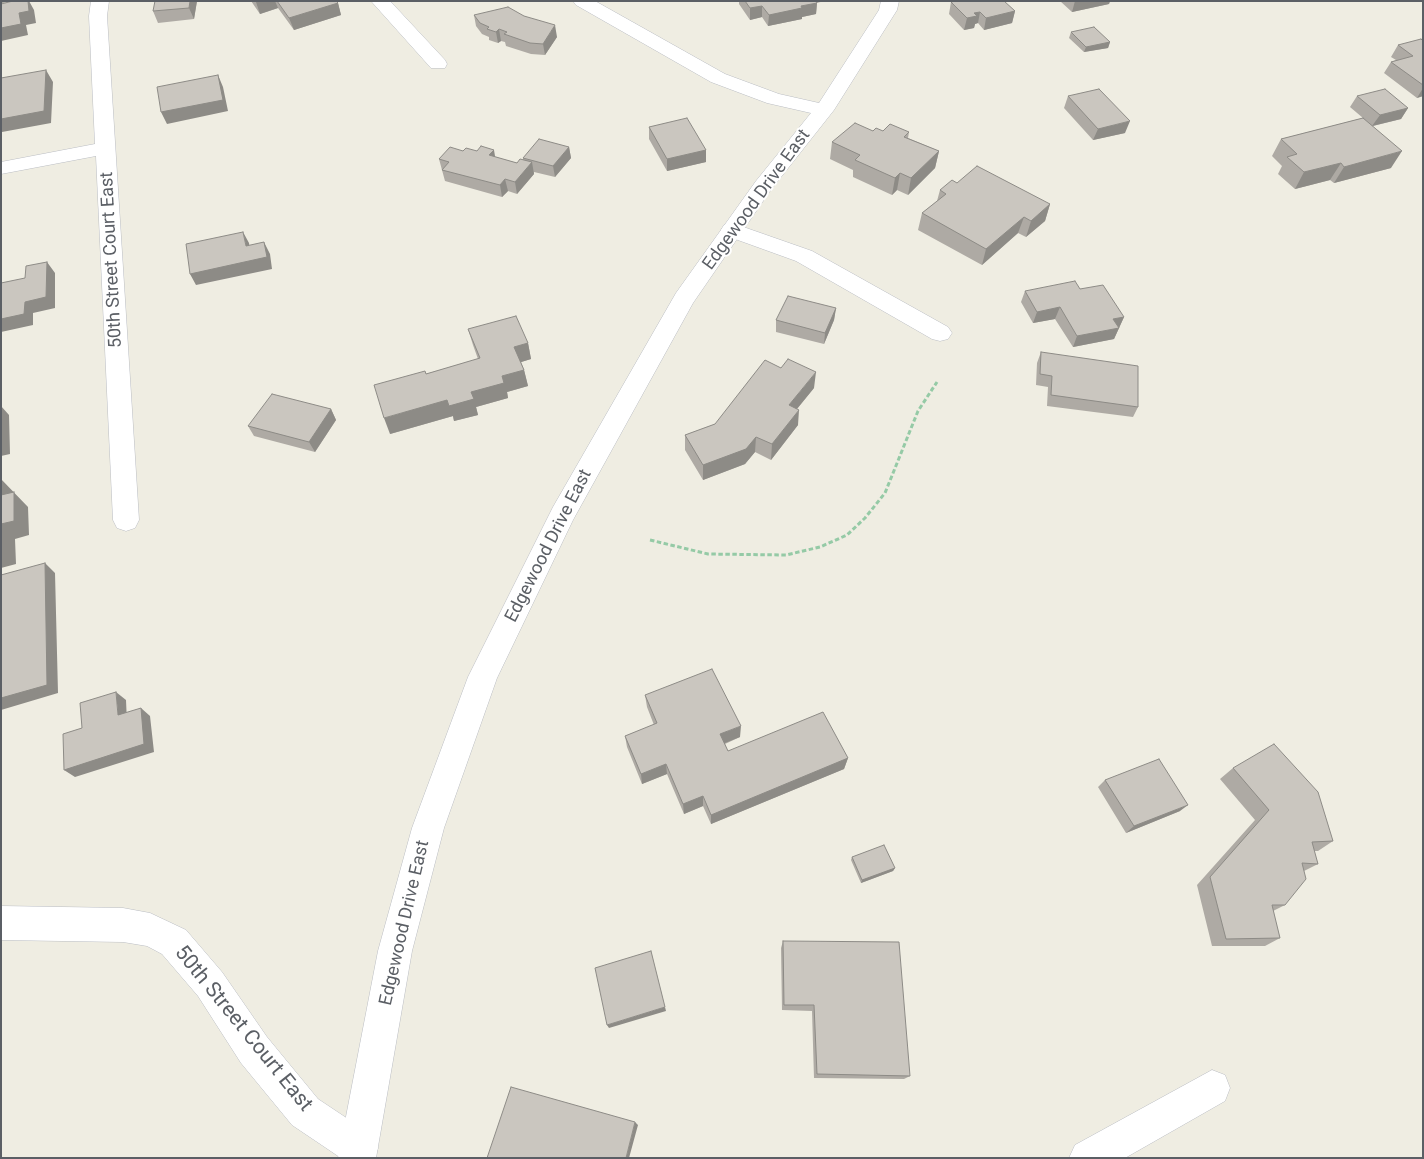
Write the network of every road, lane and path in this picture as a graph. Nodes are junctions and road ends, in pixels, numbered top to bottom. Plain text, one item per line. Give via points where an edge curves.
1 (100, 1) edge
2 (380, 1) edge
3 (582, 1) edge
4 (890, 1) edge
5 (438, 64) dead end
6 (824, 110) junction
7 (106, 148) junction
8 (1, 168) edge
9 (732, 230) junction
10 (940, 333) dead end
11 (937, 382) dead end
12 (126, 520) dead end
13 (650, 540) dead end
14 (1, 923) edge
15 (1212, 1088) dead end
16 (358, 1153) edge
17 (1088, 1158) edge

1 - 7 street, 50th Street Court East via 98,16
2 - 5 street
3 - 6 street via 718,78 774,99
4 - 6 street, Edgewood Drive East via 888,10
6 - 9 street, Edgewood Drive East
7 - 8 street
7 - 12 street, 50th Street Court East
9 - 10 street via 804,256
9 - 16 street, Edgewood Drive East via 684,299 562,515 483,677 428,828 395,951
11 - 13 path via 918,411 885,493 847,535 820,547 794,553 744,556 708,554
14 - 16 street, 50th Street Court East via 123,925 150,930 174,942 210,984 254,1050 306,1112
15 - 17 street

